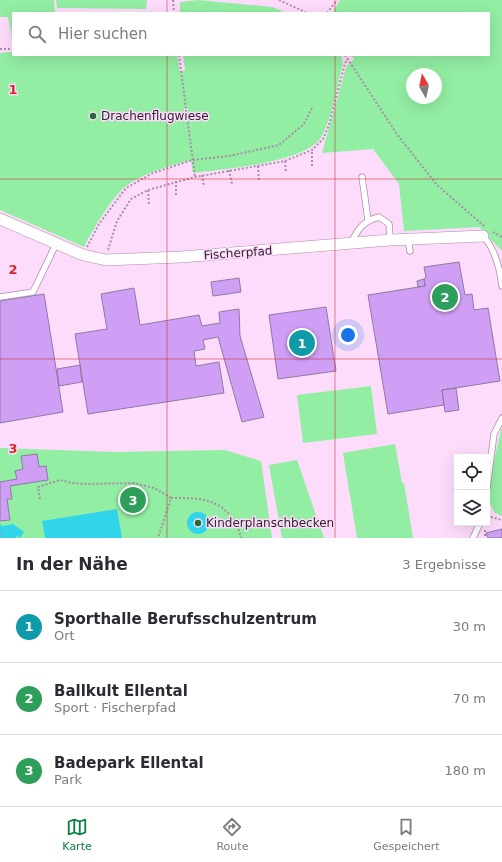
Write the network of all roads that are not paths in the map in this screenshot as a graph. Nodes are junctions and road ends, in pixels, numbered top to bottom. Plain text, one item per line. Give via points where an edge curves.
1 (362, 177) dead end
2 (0, 219) edge
3 (368, 220) junction
4 (483, 236) joint
5 (390, 240) junction
6 (351, 243) junction
7 (56, 244) junction
8 (502, 286) edge
9 (0, 297) edge
10 (502, 418) edge
11 (490, 465) edge
12 (479, 526) edge
13 (473, 538) edge

1 - 3 lane
2 - 7 street, Fischerpfad
3 - 5 lane via 379,217 389,224
3 - 6 lane via 359,228
4 - 5 street, Fischerpfad via 409,246
4 - 8 lane via 500,268
5 - 6 street, Fischerpfad
6 - 7 street, Fischerpfad via 181,257 106,260 83,255
7 - 9 lane via 33,292
10 - 11 lane via 494,434
12 - 13 lane

